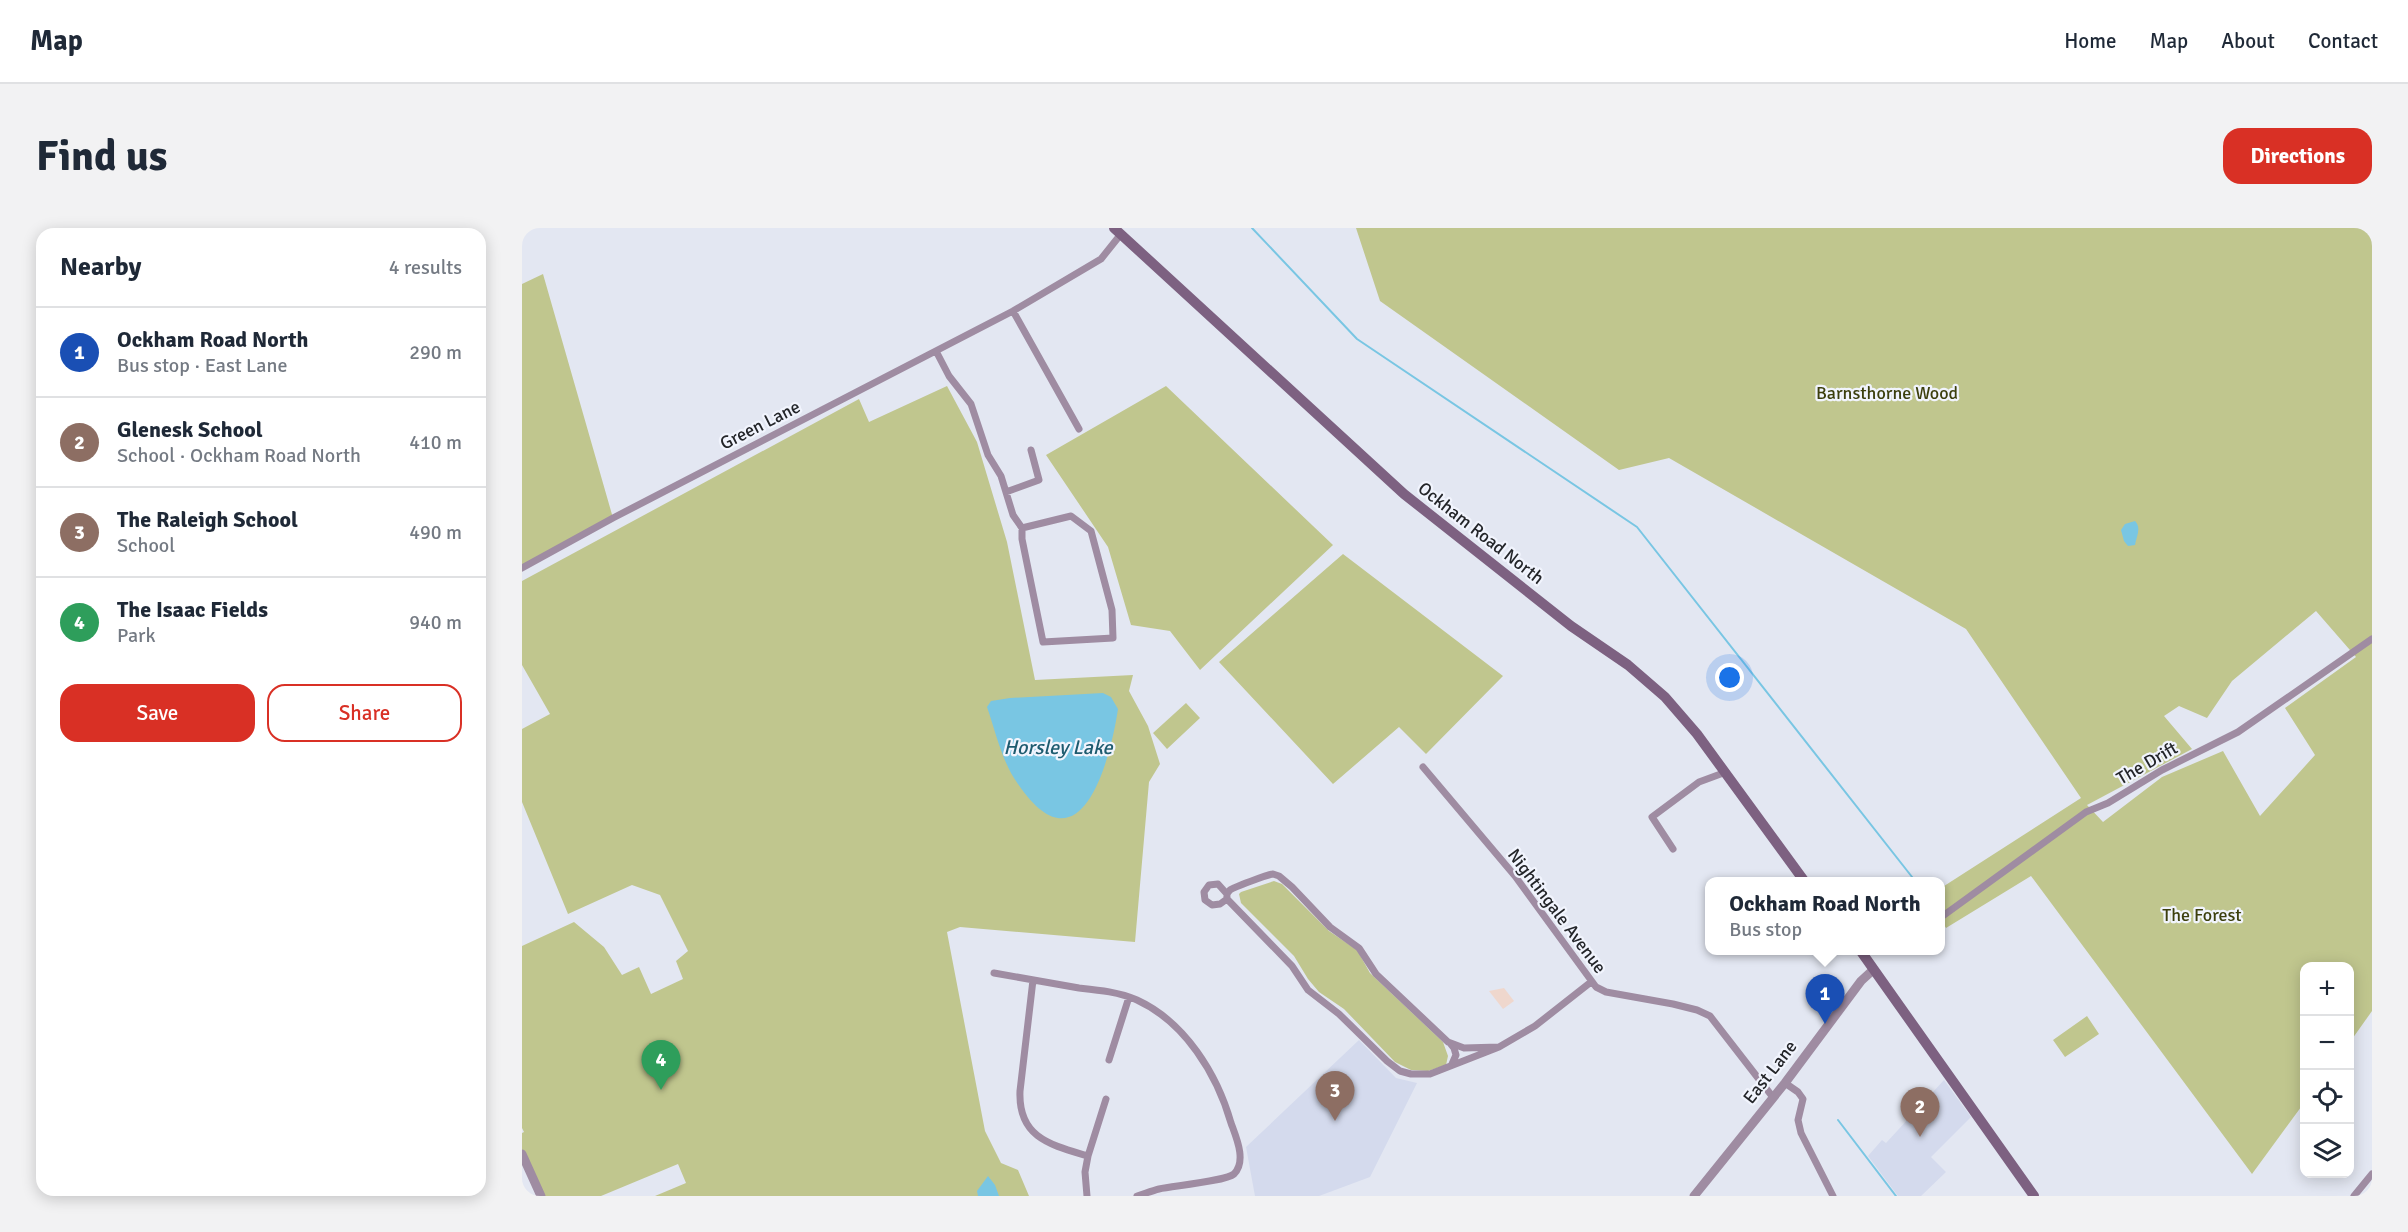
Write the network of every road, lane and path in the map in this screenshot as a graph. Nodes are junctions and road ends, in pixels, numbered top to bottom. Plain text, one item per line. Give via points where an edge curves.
1 (1117, 231) edge
2 (1013, 311) junction
3 (936, 351) junction
4 (1079, 429) dead end
5 (1030, 450) dead end
6 (1006, 492) junction
7 (1022, 528) junction
8 (522, 568) edge
9 (2372, 639) edge
10 (1423, 767) dead end
11 (1726, 772) junction
12 (1673, 849) dead end
13 (1801, 877) edge
14 (1945, 915) edge
15 (1863, 955) edge
16 (1874, 970) junction
17 (994, 973) dead end
18 (1033, 980) junction
19 (1591, 982) junction
20 (1129, 997) junction
21 (1448, 1042) junction
22 (1499, 1047) junction
23 (1109, 1060) dead end
24 (1449, 1066) junction
25 (1785, 1083) junction
26 (1772, 1096) junction
27 (1106, 1099) dead end
28 (522, 1154) edge
29 (1088, 1156) junction
30 (2372, 1174) edge
31 (541, 1196) edge
32 (1087, 1196) edge
33 (1137, 1196) edge
34 (1694, 1196) edge
35 (1833, 1196) edge
36 (2034, 1196) edge
37 (2354, 1196) edge

1 - 2 street, Green Lane via 1101,259
1 - 11 main road, Ockham Road North via 1404,494 1665,697
2 - 3 street, Green Lane
2 - 4 street
3 - 6 street via 971,404 988,455
3 - 8 street, Green Lane
5 - 6 street via 1039,480
6 - 7 street
7 - 7 street via 1043,642 1113,638 1112,610 1091,531 1071,516
9 - 14 street, The Drift via 2238,732 2086,812
10 - 19 street, Nightingale Avenue via 1515,876
11 - 12 street via 1699,782 1652,817
11 - 13 main road, Ockham Road North
15 - 16 main road
16 - 25 street, East Lane via 1861,981
16 - 36 main road
17 - 18 street
18 - 20 street
18 - 29 street via 1020,1091 1023,1116 1043,1141
19 - 22 street via 1535,1026
19 - 26 street, Nightingale Avenue via 1606,992 1673,1004 1710,1016
20 - 23 street
20 - 33 street via 1164,1018 1203,1060 1226,1104 1240,1161 1238,1169 1227,1178
21 - 22 street via 1464,1048
21 - 24 street via 1456,1055
21 - 24 street via 1376,974 1359,948 1330,927 1279,876 1266,874 1233,888 1227,897 1292,966 1308,990 1391,1065 1418,1075
22 - 24 street
25 - 26 street, East Lane
25 - 35 street via 1803,1099 1798,1120 1801,1133
26 - 34 street, East Lane
27 - 29 street
28 - 31 street
29 - 32 street
30 - 37 street

